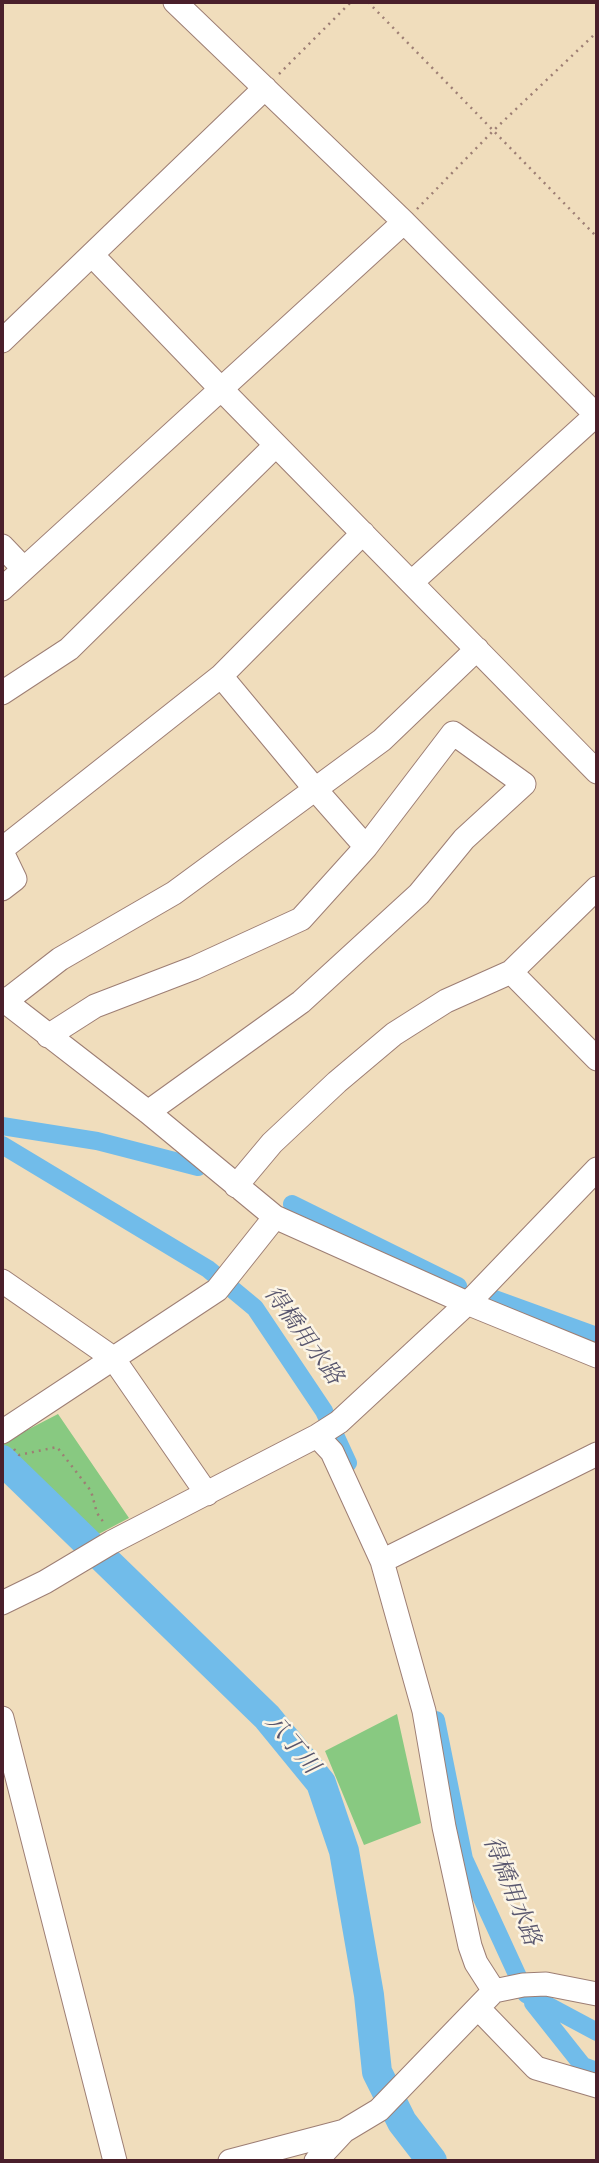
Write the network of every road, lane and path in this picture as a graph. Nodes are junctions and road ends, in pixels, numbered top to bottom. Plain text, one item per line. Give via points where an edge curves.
1 (175, 2) edge
2 (351, 2) edge
3 (368, 2) edge
4 (597, 32) edge
5 (265, 88) junction
6 (494, 130) junction
7 (404, 222) junction
8 (597, 237) edge
9 (92, 255) junction
10 (2, 341) edge
11 (222, 390) junction
12 (597, 415) edge
13 (276, 445) junction
14 (363, 533) junction
15 (2, 545) edge
16 (24, 569) junction
17 (412, 582) junction
18 (2, 589) edge
19 (477, 649) junction
20 (220, 676) junction
21 (2, 693) edge
22 (597, 772) edge
23 (315, 789) junction
24 (366, 847) junction
25 (2, 850) edge
26 (597, 888) edge
27 (2, 889) edge
28 (511, 972) junction
29 (3, 1002) edge
30 (48, 1036) junction
31 (597, 1059) edge
32 (148, 1112) junction
33 (597, 1169) edge
34 (236, 1185) junction
35 (275, 1217) junction
36 (2, 1281) edge
37 (476, 1295) junction
38 (597, 1356) edge
39 (113, 1358) junction
40 (326, 1429) junction
41 (6, 1438) edge
42 (597, 1454) edge
43 (207, 1494) junction
44 (114, 1541) junction
45 (382, 1561) junction
46 (2, 1603) edge
47 (2, 1718) edge
48 (495, 1991) junction
49 (597, 1994) edge
50 (478, 2008) junction
51 (597, 2086) edge
52 (344, 2130) junction
53 (115, 2161) edge
54 (230, 2161) edge
55 (316, 2161) edge

1 - 5 street
2 - 5 path
3 - 6 path
4 - 6 path
5 - 7 street
5 - 9 street
6 - 7 path
6 - 8 path
7 - 11 street
7 - 12 street
9 - 10 street
9 - 11 street
11 - 13 street
11 - 16 street
12 - 17 street
13 - 14 street
13 - 21 street via 69,649
14 - 17 street
14 - 20 street
15 - 16 street
16 - 18 street
17 - 19 street
19 - 22 street
19 - 23 street via 382,740
20 - 23 street
20 - 25 street
23 - 24 street
23 - 29 street via 174,893 60,959
24 - 30 street via 301,919 194,968 95,1006
24 - 32 street via 453,733 524,784 464,839 419,894 301,1002
25 - 27 street via 15,879
26 - 28 street
28 - 31 street
28 - 34 street via 446,1001 394,1034 272,1143
29 - 30 street
30 - 32 street
32 - 34 street
33 - 37 street
34 - 35 street
35 - 37 street
35 - 39 street via 224,1282
36 - 39 street
37 - 38 street
37 - 40 street
39 - 41 street
39 - 43 street
40 - 43 street
40 - 45 street
41 - 44 path via 19,1455 57,1447 91,1491 97,1513
42 - 45 street
43 - 44 street
44 - 46 street
45 - 48 street via 424,1711 470,1946
47 - 53 street
48 - 49 street via 546,1984
48 - 50 street
50 - 51 street via 536,2068
50 - 52 street via 379,2110
52 - 54 street
52 - 55 street

